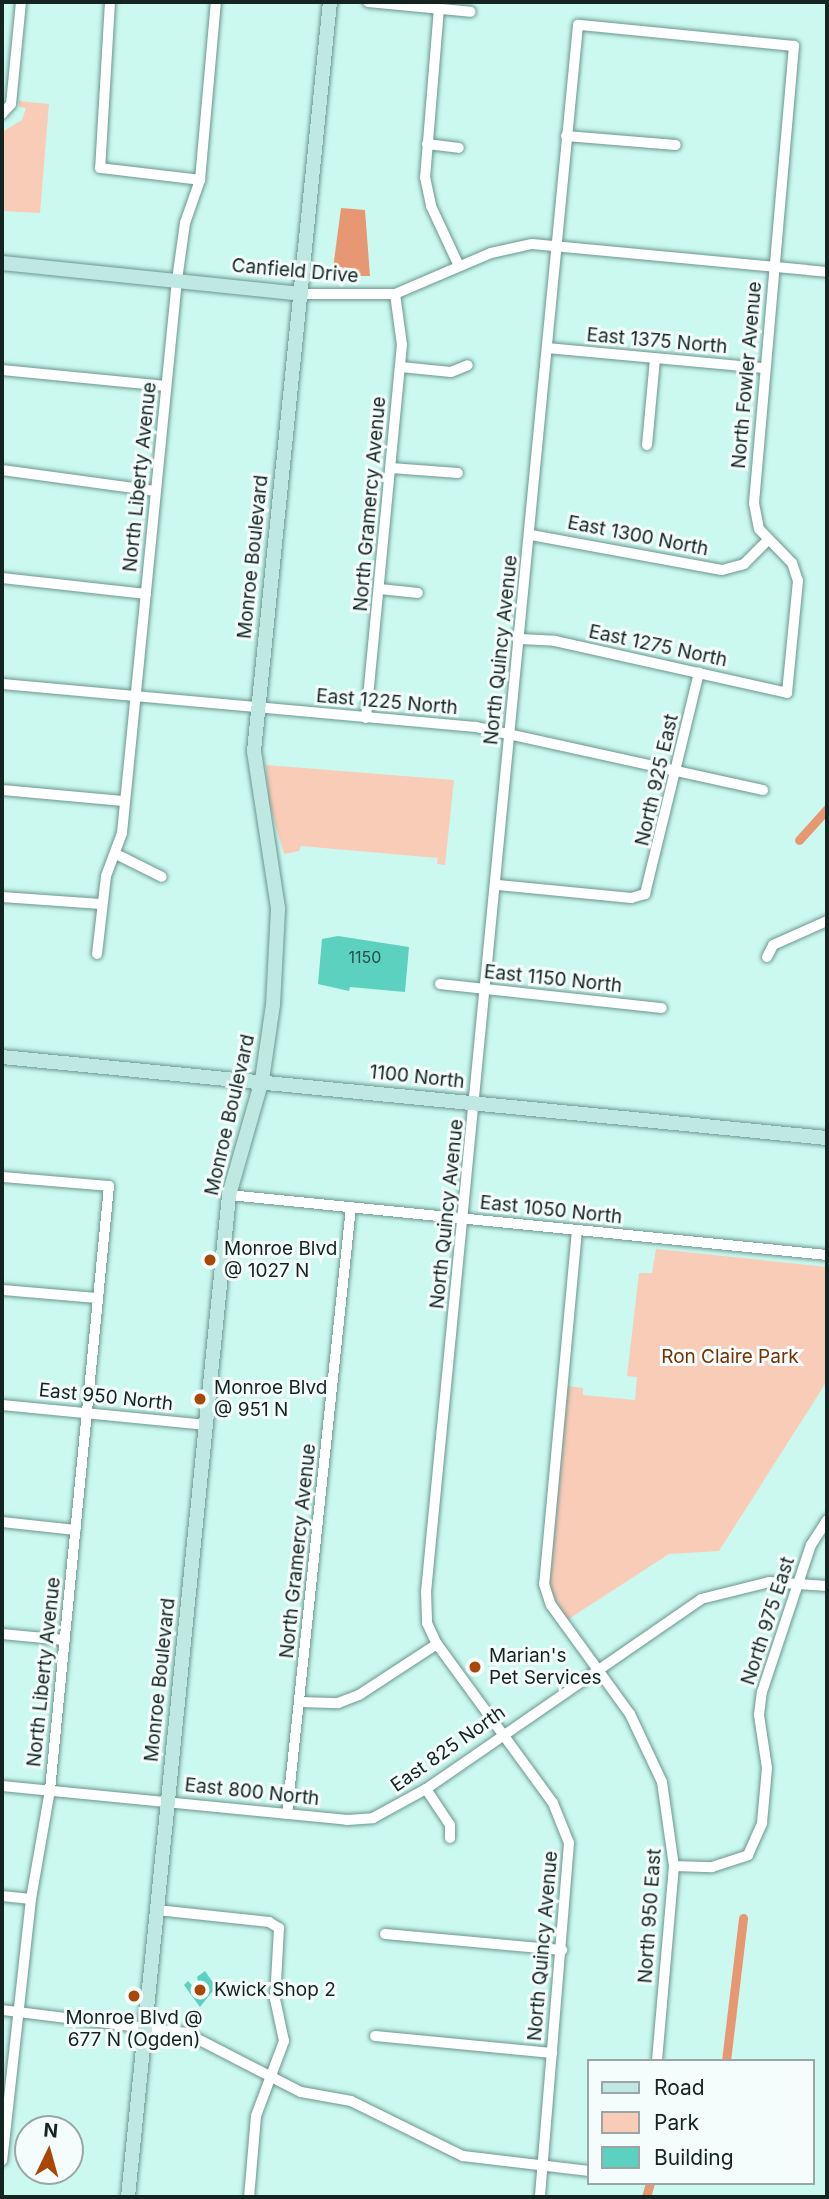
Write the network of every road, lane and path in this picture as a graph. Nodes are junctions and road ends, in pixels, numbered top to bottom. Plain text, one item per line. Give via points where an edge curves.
1 (21, 2) edge
2 (110, 2) edge
3 (216, 2) edge
4 (330, 2) edge
5 (368, 2) edge
6 (439, 9) junction
7 (471, 12) dead end
8 (794, 46) joint
9 (5, 113) edge
10 (566, 136) junction
11 (427, 144) junction
12 (676, 145) dead end
13 (459, 148) dead end
14 (200, 180) junction
15 (555, 246) junction
16 (2, 263) edge
17 (459, 266) junction
18 (774, 267) junction
19 (827, 272) edge
20 (177, 280) junction
21 (301, 294) junction
22 (395, 294) junction
23 (547, 348) junction
24 (655, 358) junction
25 (468, 365) dead end
26 (401, 368) junction
27 (764, 368) junction
28 (2, 370) edge
29 (166, 386) junction
30 (647, 444) dead end
31 (391, 468) junction
32 (2, 470) edge
33 (458, 473) dead end
34 (156, 491) junction
35 (531, 535) junction
36 (769, 539) junction
37 (2, 578) edge
38 (380, 589) junction
39 (418, 593) dead end
40 (146, 594) junction
41 (520, 639) junction
42 (699, 672) junction
43 (2, 684) edge
44 (787, 694) joint
45 (134, 698) junction
46 (257, 709) junction
47 (366, 718) junction
48 (510, 733) junction
49 (678, 769) junction
50 (2, 790) edge
51 (763, 790) dead end
52 (124, 801) junction
53 (116, 855) junction
54 (163, 877) dead end
55 (498, 885) junction
56 (2, 897) edge
57 (101, 904) junction
58 (827, 921) edge
59 (97, 954) dead end
60 (767, 957) dead end
61 (440, 984) dead end
62 (487, 990) junction
63 (662, 1008) dead end
64 (2, 1057) edge
65 (262, 1080) junction
66 (477, 1102) junction
67 (827, 1138) edge
68 (2, 1177) edge
69 (229, 1195) junction
70 (351, 1207) junction
71 (464, 1219) junction
72 (578, 1230) junction
73 (827, 1255) edge
74 (2, 1290) edge
75 (98, 1298) junction
76 (2, 1405) edge
77 (86, 1412) junction
78 (206, 1425) junction
79 (827, 1520) edge
80 (2, 1522) edge
81 (76, 1530) junction
82 (798, 1583) junction
83 (827, 1586) edge
84 (2, 1634) edge
85 (65, 1640) junction
86 (437, 1644) junction
87 (596, 1667) junction
88 (301, 1702) junction
89 (502, 1732) junction
90 (2, 1786) edge
91 (50, 1790) junction
92 (426, 1790) junction
93 (167, 1800) junction
94 (287, 1814) junction
95 (373, 1818) joint
96 (450, 1838) dead end
97 (674, 1866) junction
98 (2, 1896) edge
99 (31, 1899) junction
100 (157, 1910) junction
101 (385, 1934) dead end
102 (562, 1950) junction
103 (2, 2010) edge
104 (17, 2012) junction
105 (144, 2024) junction
106 (375, 2036) dead end
107 (552, 2053) junction
108 (657, 2059) edge
109 (272, 2077) junction
110 (2, 2160) edge
111 (542, 2166) junction
112 (588, 2171) edge
113 (128, 2197) edge
114 (249, 2197) edge
115 (540, 2197) edge

1 - 9 street
2 - 14 street via 100,168
3 - 14 street, North Liberty Avenue
4 - 21 street, Monroe Boulevard
5 - 6 street
6 - 7 street
6 - 11 street
8 - 10 street, North Quincy Avenue via 578,25
8 - 18 street, North Fowler Avenue
10 - 12 street
10 - 15 street, North Quincy Avenue
11 - 13 street
11 - 17 street via 425,177 431,206
14 - 20 street, North Liberty Avenue via 184,223
15 - 17 street, Canfield Drive via 508,247
15 - 18 street, Canfield Drive
15 - 23 street, North Quincy Avenue
16 - 20 street, Canfield Drive
17 - 22 street, Canfield Drive
18 - 19 street, Canfield Drive
18 - 27 street, North Fowler Avenue
20 - 21 street, Canfield Drive
20 - 29 street, North Liberty Avenue
21 - 22 street, Canfield Drive
21 - 46 street, Monroe Boulevard
22 - 26 street, North Gramercy Avenue
23 - 24 street, East 1375 North
23 - 35 street, North Quincy Avenue
24 - 27 street, East 1375 North
24 - 30 street
25 - 26 street via 451,372
26 - 31 street, North Gramercy Avenue
27 - 36 street, North Fowler Avenue via 754,503 759,529
28 - 29 street
29 - 34 street, North Liberty Avenue
31 - 33 street
31 - 38 street, North Gramercy Avenue
32 - 34 street
34 - 40 street, North Liberty Avenue
35 - 36 street, East 1300 North via 722,570 744,564
35 - 41 street, North Quincy Avenue
36 - 44 street, North Fowler Avenue via 792,564 799,581
37 - 40 street
38 - 39 street
38 - 47 street, North Gramercy Avenue
40 - 45 street, North Liberty Avenue
41 - 42 street, East 1275 North
41 - 48 street, North Quincy Avenue
42 - 44 street, East 1275 North
42 - 49 street, North 925 East
43 - 45 street, East 1225 North
45 - 46 street, East 1225 North
45 - 52 street, North Liberty Avenue
46 - 47 street, East 1225 North
46 - 65 street, Monroe Boulevard via 255,780 276,885 279,936
47 - 48 street, East 1225 North
48 - 49 street, East 1225 North
48 - 55 street, North Quincy Avenue
49 - 51 street, East 1225 North
49 - 55 street, North 925 East via 645,894 631,898
50 - 52 street
52 - 53 street, North Liberty Avenue
53 - 54 street
53 - 57 street, North Liberty Avenue
55 - 62 street, North Quincy Avenue
56 - 57 street
57 - 59 street, North Liberty Avenue
58 - 60 street via 774,944
61 - 62 street, East 1150 North
62 - 63 street, East 1150 North
62 - 66 street, North Quincy Avenue
64 - 65 street, 1100 North
65 - 66 street, 1100 North
65 - 69 street, Monroe Boulevard
66 - 67 street, 1100 North
66 - 71 street, North Quincy Avenue
68 - 75 street, North Liberty Avenue via 109,1186
69 - 70 street, East 1050 North
69 - 78 street, Monroe Boulevard
70 - 71 street, East 1050 North
70 - 88 street, North Gramercy Avenue
71 - 72 street, East 1050 North
71 - 86 street, North Quincy Avenue via 426,1591 427,1623
72 - 73 street, East 1050 North
72 - 87 street, North 950 East via 542,1565 551,1605
74 - 75 street
75 - 77 street, North Liberty Avenue
76 - 77 street, East 950 North
77 - 78 street, East 950 North
77 - 81 street, North Liberty Avenue
78 - 93 street, Monroe Boulevard
79 - 82 street, North 975 East
80 - 81 street
81 - 85 street, North Liberty Avenue
82 - 83 street, East 825 North
82 - 87 street, East 825 North via 733,1588 680,1611
82 - 97 street, North 975 East via 762,1692 767,1768 762,1823 744,1859
84 - 85 street
85 - 91 street, North Liberty Avenue
86 - 88 street via 359,1695 338,1703
86 - 89 street, North Quincy Avenue
87 - 89 street, East 825 North
87 - 97 street, North 950 East via 654,1757 668,1807
88 - 94 street, North Gramercy Avenue
89 - 92 street, East 825 North
89 - 102 street, North Quincy Avenue via 564,1824 570,1863
90 - 91 street, East 800 North
91 - 93 street, East 800 North
91 - 99 street, North Liberty Avenue
92 - 95 street, East 825 North
92 - 96 street via 450,1825
93 - 94 street, East 800 North
93 - 100 street, Monroe Boulevard
94 - 95 street, East 800 North
97 - 108 street, North 950 East
98 - 99 street
99 - 104 street, North Liberty Avenue
100 - 105 street, Monroe Boulevard
100 - 109 street via 269,1922 279,1928 275,1999 284,2041
101 - 102 street
102 - 107 street, North Quincy Avenue
103 - 104 street
104 - 105 street
104 - 110 street, North Liberty Avenue
105 - 109 street via 186,2033
105 - 113 street, Monroe Boulevard
106 - 107 street
107 - 111 street, North Quincy Avenue
109 - 111 street via 384,2115 463,2156
109 - 114 street via 256,2116
111 - 112 street
111 - 115 street, North Quincy Avenue

